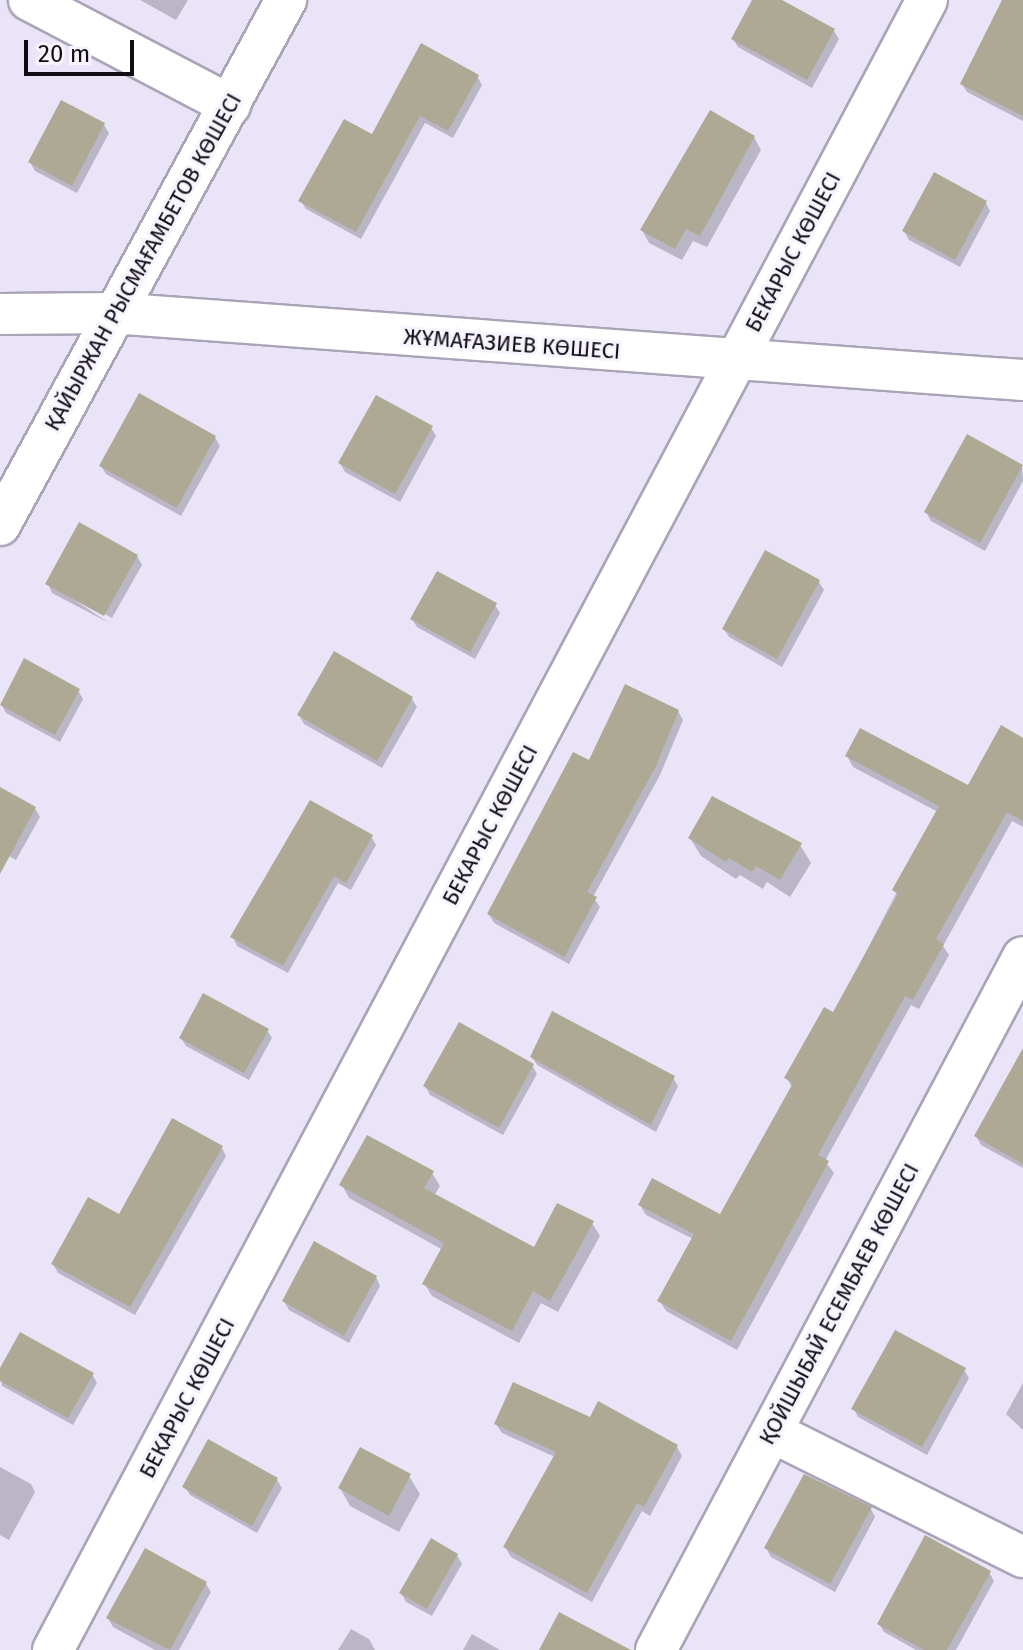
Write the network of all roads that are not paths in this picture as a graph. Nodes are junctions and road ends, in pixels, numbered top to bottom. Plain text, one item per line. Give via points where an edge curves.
1 (29, 0) edge
2 (286, 0) edge
3 (927, 0) edge
4 (230, 105) junction
5 (112, 313) junction
6 (0, 314) edge
7 (736, 361) junction
8 (1023, 380) edge
9 (0, 525) edge
10 (1023, 957) edge
11 (772, 1432) junction
12 (1023, 1557) edge
13 (53, 1650) edge
14 (656, 1650) edge

1 - 4 street
2 - 4 street, ҚАЙЫРЖАН РЫСМАҒАМБЕТОВ КӨШЕСІ
3 - 7 street, БЕКАРЫС КӨШЕСІ
4 - 5 street, ҚАЙЫРЖАН РЫСМАҒАМБЕТОВ КӨШЕСІ
5 - 6 street, ЖҰМАҒАЗИЕВ КӨШЕСІ
5 - 7 street, ЖҰМАҒАЗИЕВ КӨШЕСІ
5 - 9 street, ҚАЙЫРЖАН РЫСМАҒАМБЕТОВ КӨШЕСІ
7 - 8 street, ЖҰМАҒАЗИЕВ КӨШЕСІ
7 - 13 street, БЕКАРЫС КӨШЕСІ
10 - 11 street, ҚОЙШЫБАЙ ЕСЕМБАЕВ КӨШЕСІ
11 - 12 street
11 - 14 street, ҚОЙШЫБАЙ ЕСЕМБАЕВ КӨШЕСІ

